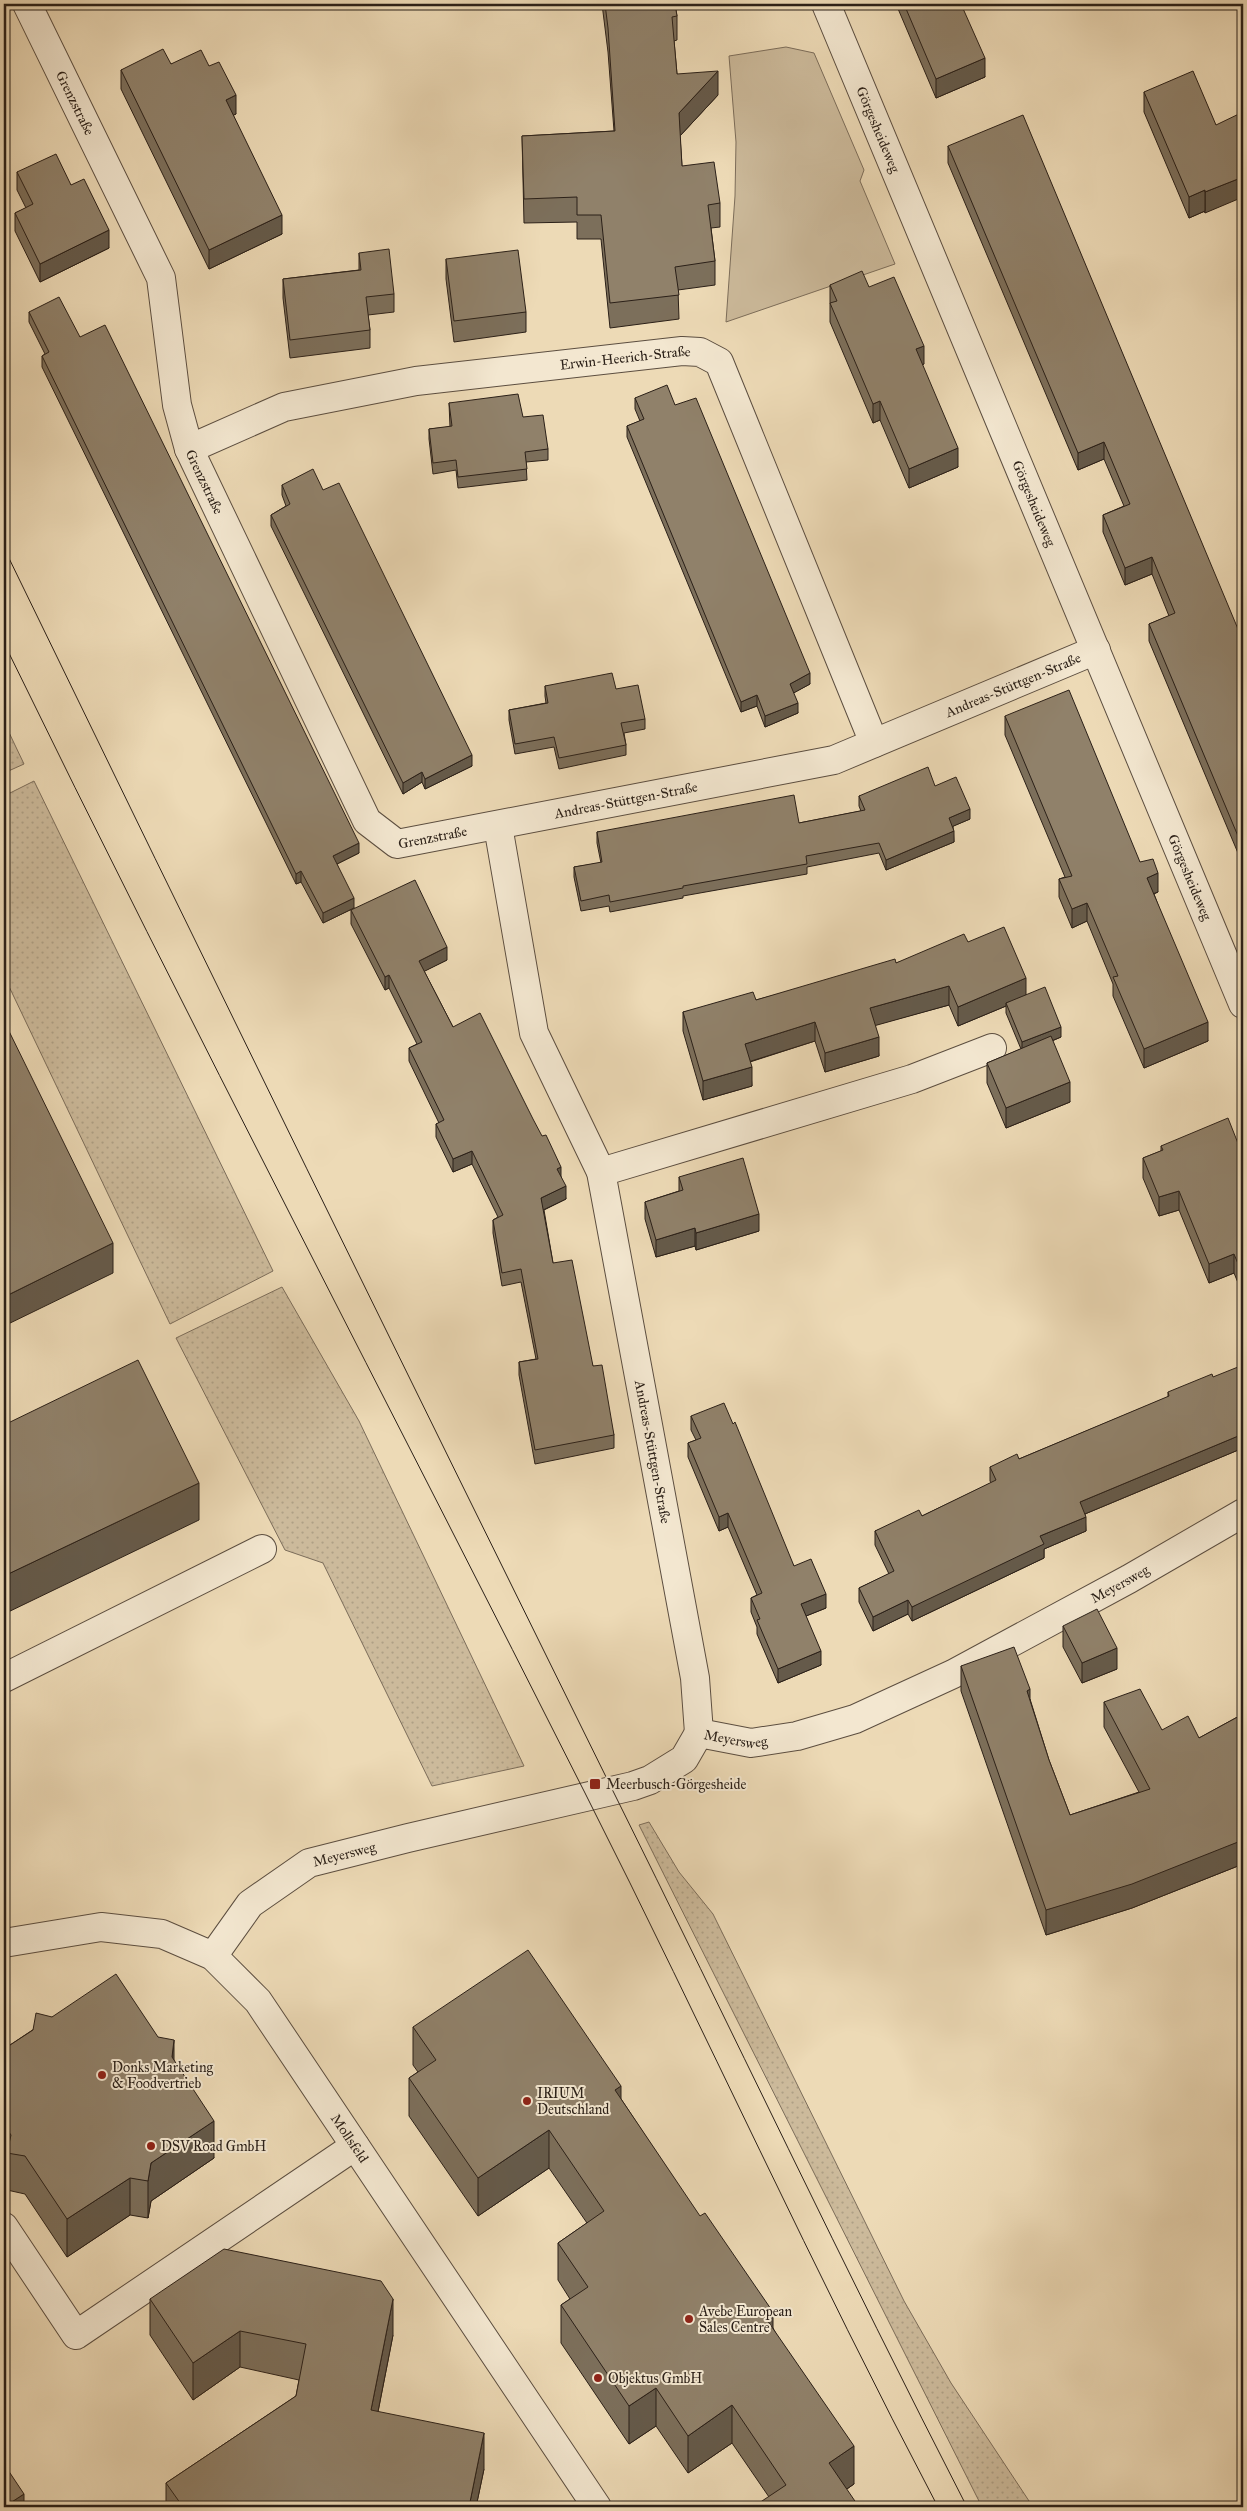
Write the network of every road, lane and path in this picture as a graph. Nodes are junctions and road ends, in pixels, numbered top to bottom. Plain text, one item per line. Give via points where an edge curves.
1 (26, 4) edge
2 (826, 4) edge
3 (189, 449) junction
4 (1096, 650) junction
5 (874, 743) junction
6 (498, 826) junction
7 (1243, 1004) edge
8 (992, 1048) dead end
9 (601, 1172) junction
10 (1243, 1513) edge
11 (262, 1549) dead end
12 (4, 1678) edge
13 (699, 1733) junction
14 (4, 1943) edge
15 (213, 1956) junction
16 (355, 2146) junction
17 (4, 2227) edge
18 (596, 2507) edge

1 - 3 street, Grenzstraße via 161,278 177,406
2 - 4 street, Görgesheideweg
3 - 5 street, Erwin-Heerich-Straße via 284,407 407,383 672,352 700,352 719,362
3 - 6 street, Grenzstraße via 367,821 397,844
4 - 5 street, Andreas-Stüttgen-Straße
4 - 7 street, Görgesheideweg
5 - 6 street, Andreas-Stüttgen-Straße via 834,760
6 - 9 street, Andreas-Stüttgen-Straße via 534,1032
8 - 9 street via 912,1078
9 - 13 street, Andreas-Stüttgen-Straße via 695,1678
10 - 13 street, Meyersweg via 953,1674 855,1719 797,1736 751,1743
11 - 12 street
13 - 15 street, Meyersweg via 684,1759 650,1780 383,1854 309,1863 293,1886 250,1904
14 - 15 street, Mollsfeld via 101,1927 162,1934
15 - 16 street, Mollsfeld via 258,2001
16 - 17 street via 76,2335
16 - 18 street, Mollsfeld

